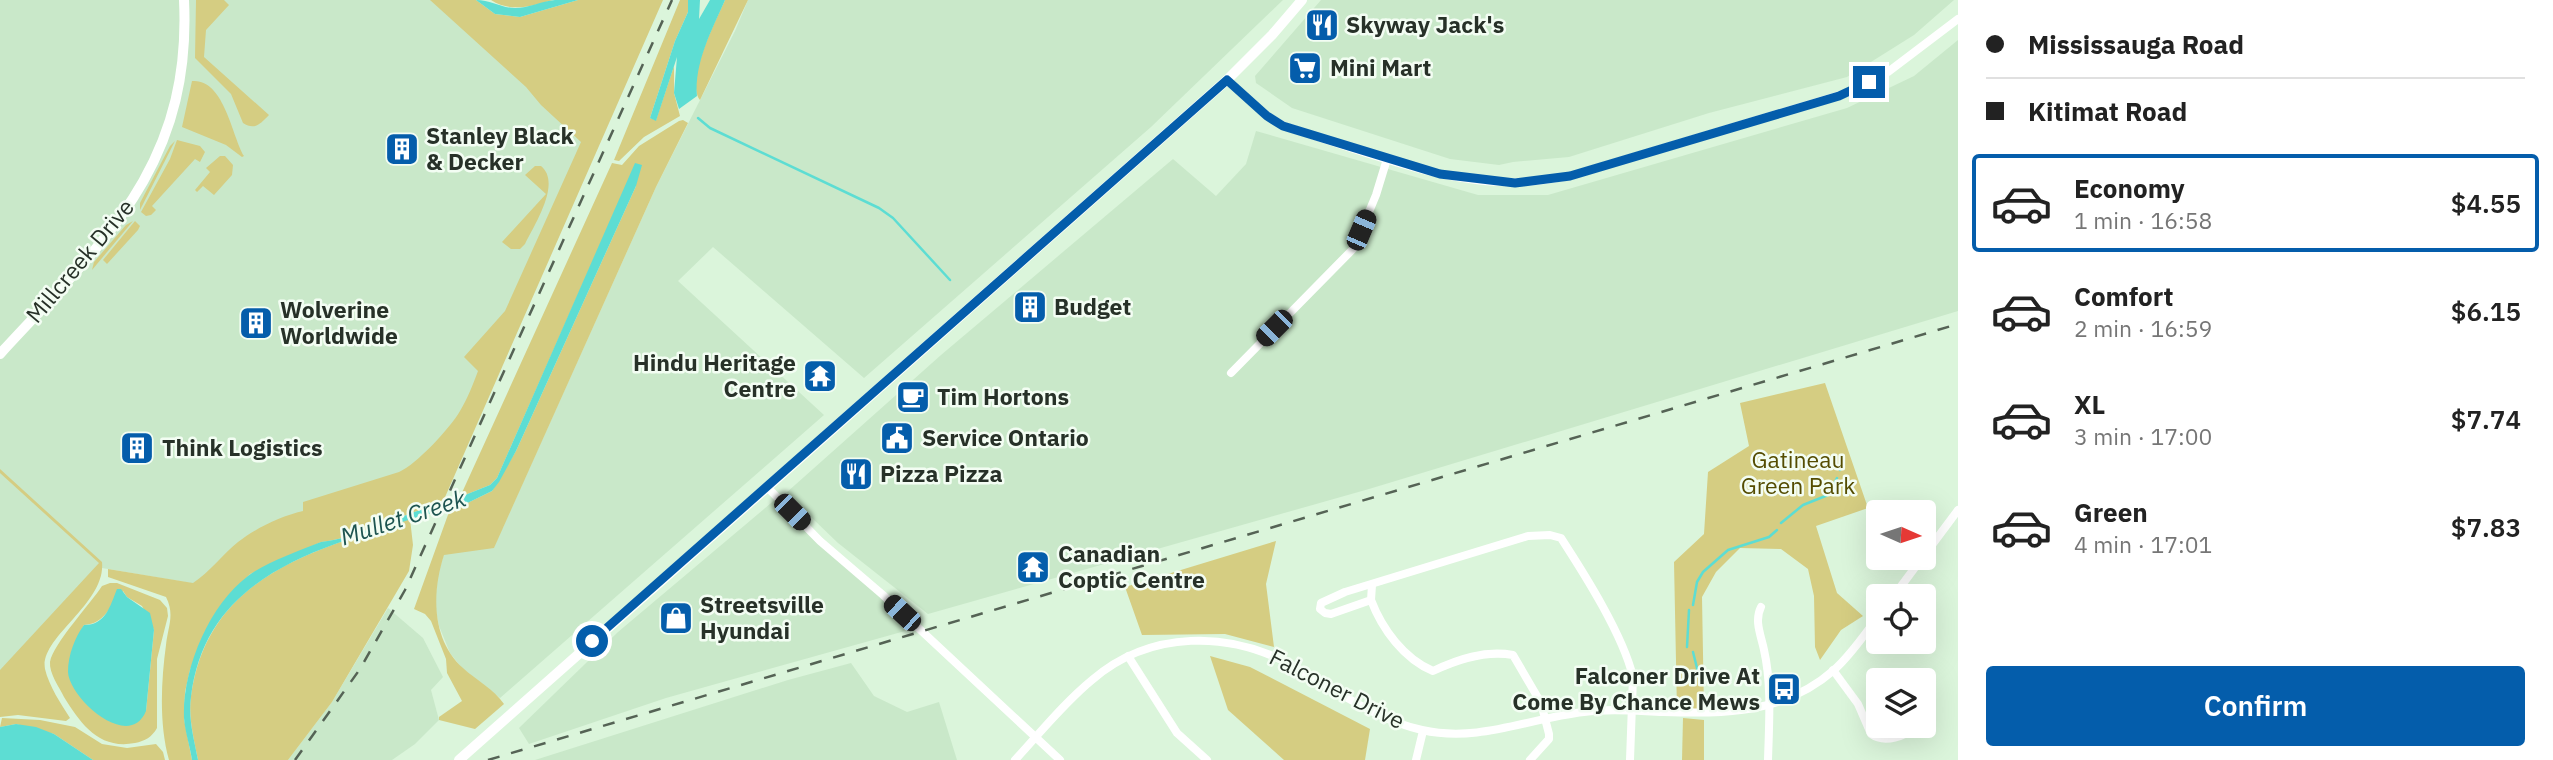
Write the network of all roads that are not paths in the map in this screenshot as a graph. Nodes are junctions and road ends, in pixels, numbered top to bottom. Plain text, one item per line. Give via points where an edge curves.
1 (184, 0) edge
2 (1302, 0) edge
3 (1958, 19) edge
4 (1227, 80) junction
5 (1387, 159) junction
6 (0, 354) edge
7 (1231, 373) dead end
8 (767, 487) junction
9 (1958, 510) edge
10 (1936, 540) edge
11 (1372, 585) junction
12 (1371, 600) junction
13 (1761, 607) dead end
14 (1866, 631) edge
15 (1128, 656) junction
16 (1833, 670) junction
17 (1769, 706) junction
18 (1631, 711) junction
19 (1545, 720) junction
20 (1866, 722) edge
21 (1423, 731) junction
22 (1035, 738) junction
23 (459, 760) edge
24 (1014, 760) edge
25 (1060, 760) edge
26 (1207, 760) edge
27 (1416, 760) edge
28 (1530, 760) edge
29 (1630, 760) edge
30 (1768, 760) edge

1 - 6 main road, Millcreek Drive via 180,79 168,129 151,168 105,239
2 - 4 main road
3 - 5 street via 1888,72 1850,92 1570,176 1496,181 1440,174
4 - 5 street via 1283,126
4 - 8 main road
5 - 7 street via 1354,248
8 - 22 street
8 - 23 main road
9 - 10 street
11 - 12 street
11 - 12 street via 1328,598 1320,609 1331,614
11 - 18 street via 1528,536 1561,538 1630,665
12 - 19 street via 1388,632 1421,666 1433,671 1496,652 1513,655 1541,703
13 - 17 street via 1757,616
14 - 16 street, Falconer Drive
15 - 21 street, Falconer Drive via 1189,640 1251,647 1292,665 1374,713
15 - 22 street, Falconer Drive via 1092,679
15 - 26 street via 1177,733
16 - 17 street, Falconer Drive
16 - 20 street
17 - 18 street, Falconer Drive via 1716,714
17 - 30 street
18 - 19 street, Falconer Drive via 1590,711
18 - 29 street
19 - 21 street, Falconer Drive via 1481,733
19 - 28 street via 1549,739
21 - 27 street
22 - 24 street, Falconer Drive
22 - 25 street

